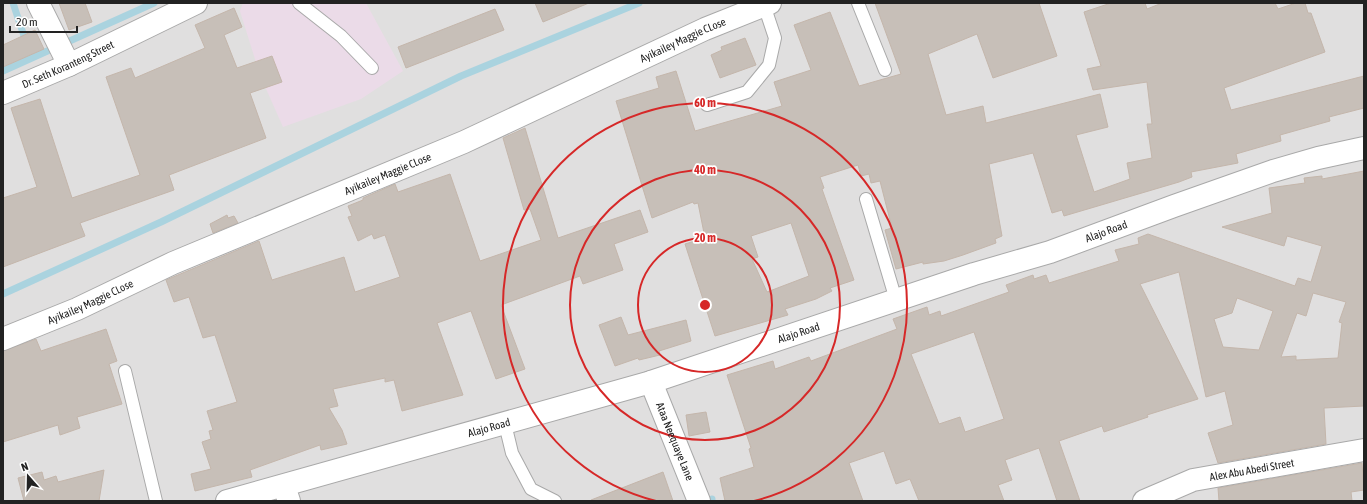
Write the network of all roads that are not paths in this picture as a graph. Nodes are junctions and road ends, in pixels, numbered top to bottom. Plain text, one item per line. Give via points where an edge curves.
1 (38, 3) edge
2 (196, 3) edge
3 (299, 3) edge
4 (858, 3) edge
5 (767, 4) edge
6 (69, 65) junction
7 (372, 68) dead end
8 (884, 70) dead end
9 (3, 93) edge
10 (707, 106) dead end
11 (1364, 148) edge
12 (866, 199) dead end
13 (896, 300) junction
14 (3, 339) edge
15 (125, 371) dead end
16 (652, 382) junction
17 (505, 424) junction
18 (1364, 450) edge
19 (287, 493) edge
20 (156, 501) edge
21 (227, 501) edge
22 (555, 501) edge
23 (699, 501) edge
24 (1144, 501) edge

1 - 6 street
2 - 6 street, Dr. Seth Koranteng Street
3 - 7 lane via 341,36
4 - 8 lane
5 - 10 lane via 775,38 770,65 747,92
5 - 14 street, Ayikailey Maggie CLose via 705,29 464,142 180,260 77,309
6 - 9 street, Dr. Seth Koranteng Street
11 - 13 street, Alajo Road via 1273,171 1050,252
12 - 13 lane
13 - 16 street, Alajo Road
15 - 20 lane
16 - 17 street, Alajo Road
16 - 23 street, Ataa Neequaye Lane
17 - 19 street, Alajo Road
17 - 22 lane via 512,453 531,489
18 - 24 street, Alex Abu Abedi Street via 1193,480
19 - 21 street, Alajo Road

